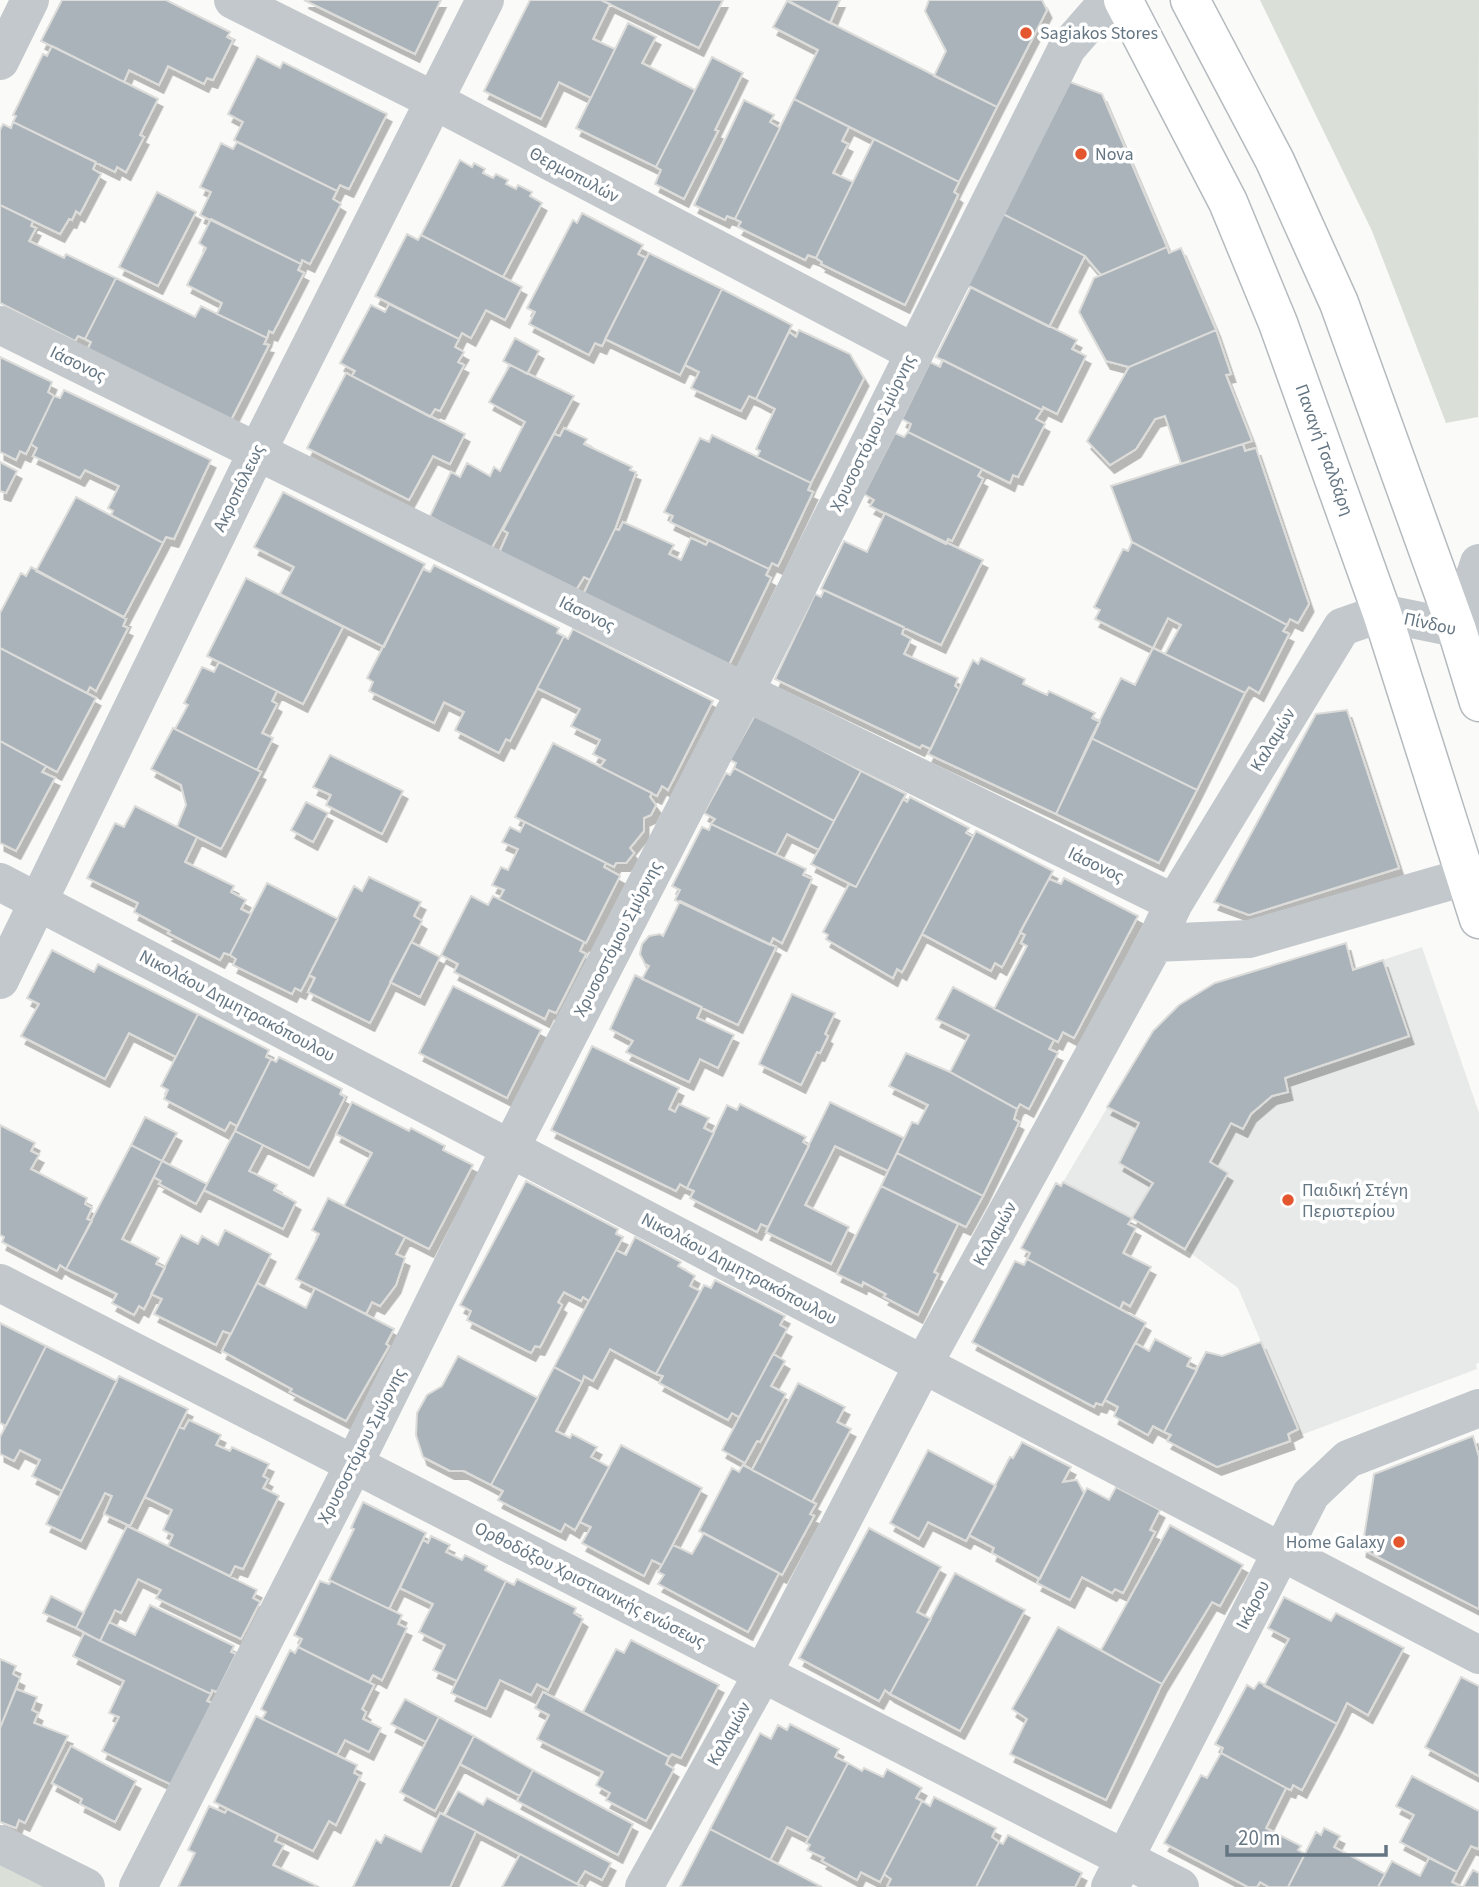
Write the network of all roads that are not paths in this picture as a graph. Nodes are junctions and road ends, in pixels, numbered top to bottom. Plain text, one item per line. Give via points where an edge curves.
1 (30, 0) edge
2 (233, 0) edge
3 (485, 0) edge
4 (1109, 0) edge
5 (1123, 0) edge
6 (1190, 0) edge
7 (0, 61) edge
8 (435, 101) junction
9 (0, 326) edge
10 (914, 352) junction
11 (257, 452) junction
12 (1479, 563) edge
13 (1382, 613) junction
14 (1468, 632) edge
15 (745, 692) junction
16 (1479, 702) edge
17 (1472, 875) edge
18 (0, 882) edge
19 (38, 902) junction
20 (1174, 903) junction
21 (1479, 919) edge
22 (1155, 943) junction
23 (0, 980) edge
24 (510, 1149) junction
25 (0, 1283) edge
26 (923, 1365) junction
27 (1479, 1408) edge
28 (354, 1464) junction
29 (1280, 1552) junction
30 (1479, 1656) edge
31 (763, 1673) junction
32 (0, 1843) edge
33 (1118, 1873) edge
34 (86, 1887) edge
35 (138, 1887) edge
36 (644, 1887) edge
37 (1181, 1887) edge

1 - 7 street
2 - 8 street, Θερμοπυλών
3 - 8 street, Ακροπόλεως
4 - 10 street, Χρυσοστόμου Σμύρνης via 1067,48
5 - 13 main road, Παναγή Τσαλδάρη via 1228,202 1256,267
6 - 14 main road via 1275,161 1339,303
8 - 10 street, Θερμοπυλών
8 - 11 street, Ακροπόλεως
9 - 11 street, Ιάσονος
10 - 15 street, Χρυσοστόμου Σμύρνης
11 - 15 street, Ιάσονος
11 - 19 street, Ακροπόλεως
12 - 14 street
13 - 14 street, Πίνδου
13 - 17 main road, Παναγή Τσαλδάρη
13 - 20 street, Καλαμών via 1342,626
14 - 16 main road
15 - 20 street, Ιάσονος
15 - 24 street, Χρυσοστόμου Σμύρνης
17 - 21 main road, Παναγή Τσαλδάρη
17 - 22 street via 1249,939
18 - 19 street, Νικολάου Δημητρακόπουλου
19 - 23 street, Ακροπόλεως
19 - 24 street, Νικολάου Δημητρακόπουλου
20 - 22 street, Καλαμών
22 - 26 street, Καλαμών
24 - 26 street, Νικολάου Δημητρακόπουλου
24 - 28 street, Χρυσοστόμου Σμύρνης
25 - 28 street, Ορθοδόξου Χριστιανικής ενώσεως
26 - 29 street, Νικολάου Δημητρακόπουλου
26 - 31 street, Καλαμών
27 - 29 street, Ικάρου via 1348,1459 1311,1494
28 - 31 street, Ορθοδόξου Χριστιανικής ενώσεως
28 - 35 street, Χρυσοστόμου Σμύρνης
29 - 30 street, Νικολάου Δημητρακόπουλου
29 - 33 street, Ικάρου
31 - 33 street, Ορθοδόξου Χριστιανικής ενώσεως
31 - 36 street, Καλαμών
32 - 34 street
33 - 37 street, Ορθοδόξου Χριστιανικής ενώσεως

